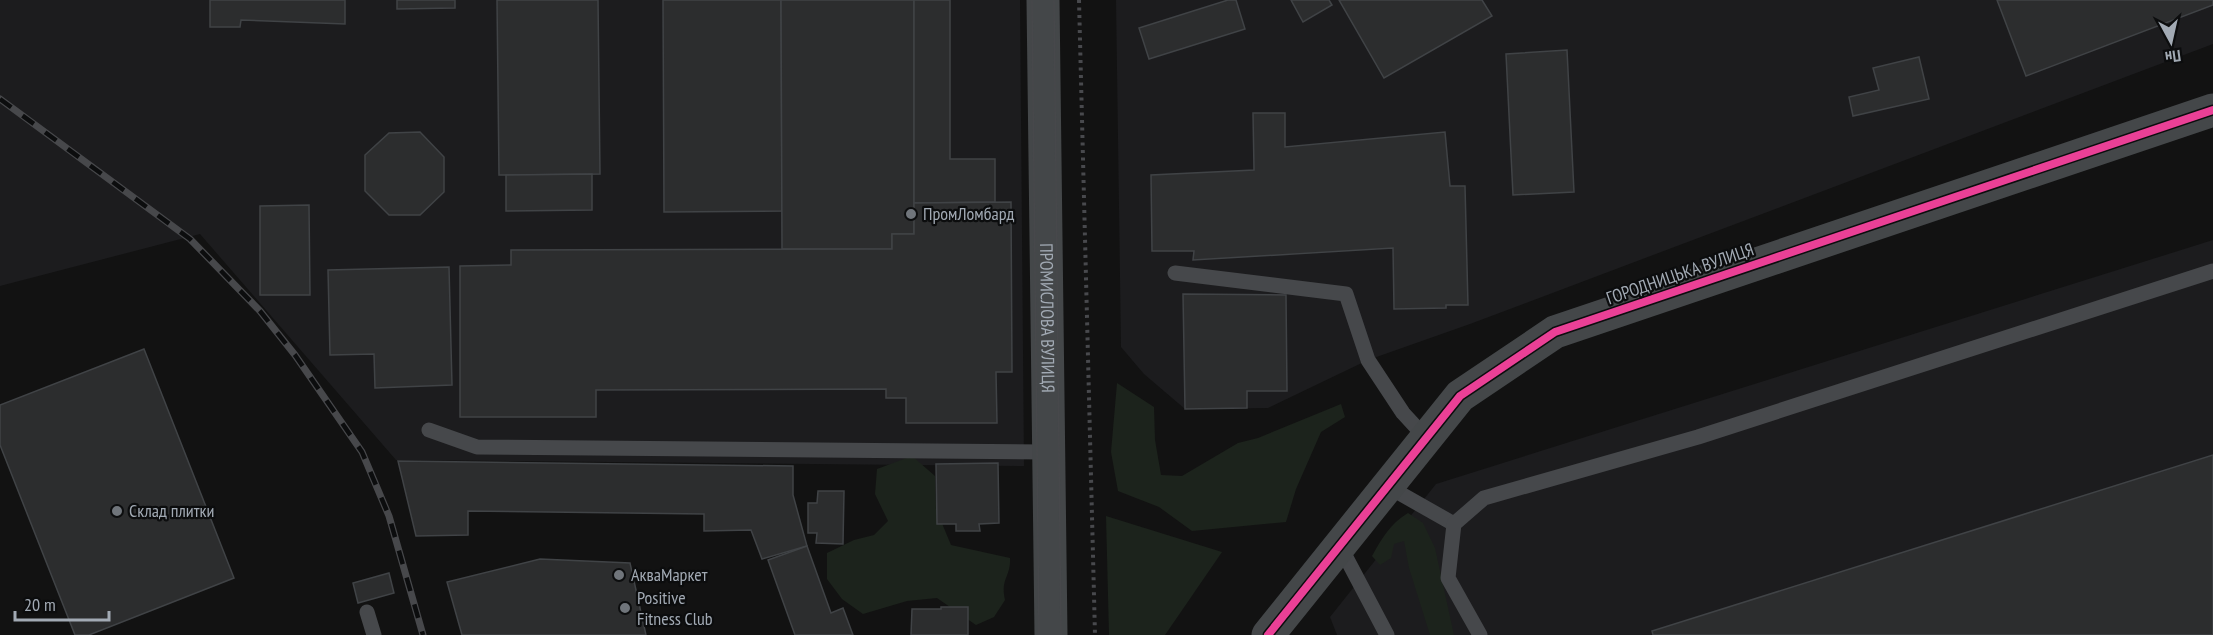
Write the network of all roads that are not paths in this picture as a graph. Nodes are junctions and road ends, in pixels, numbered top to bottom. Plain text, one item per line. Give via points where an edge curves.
1 (1043, 0) edge
2 (2213, 110) edge
3 (2213, 271) edge
4 (1175, 273) dead end
5 (429, 430) dead end
6 (1426, 438) junction
7 (1047, 452) junction
8 (1387, 486) junction
9 (1454, 524) junction
10 (1340, 546) junction
11 (367, 612) dead end
12 (374, 635) edge
13 (1051, 635) edge
14 (1268, 635) edge
15 (1387, 635) edge
16 (1480, 635) edge

1 - 7 street, ПРОМИСЛОВА ВУЛИЦЯ
2 - 6 street, ГОРОДНИЦЬКА ВУЛИЦЯ via 1555,332 1460,396
3 - 9 lane via 1698,437 1484,498
4 - 6 lane via 1346,294 1368,360 1403,413
5 - 7 lane via 477,447
6 - 8 street, ГОРОДНИЦЬКА ВУЛИЦЯ
7 - 13 street, ПРОМИСЛОВА ВУЛИЦЯ
8 - 9 lane
8 - 10 street, ГОРОДНИЦЬКА ВУЛИЦЯ
9 - 16 lane via 1448,578
10 - 14 street, ГОРОДНИЦЬКА ВУЛИЦЯ
10 - 15 lane
11 - 12 lane

